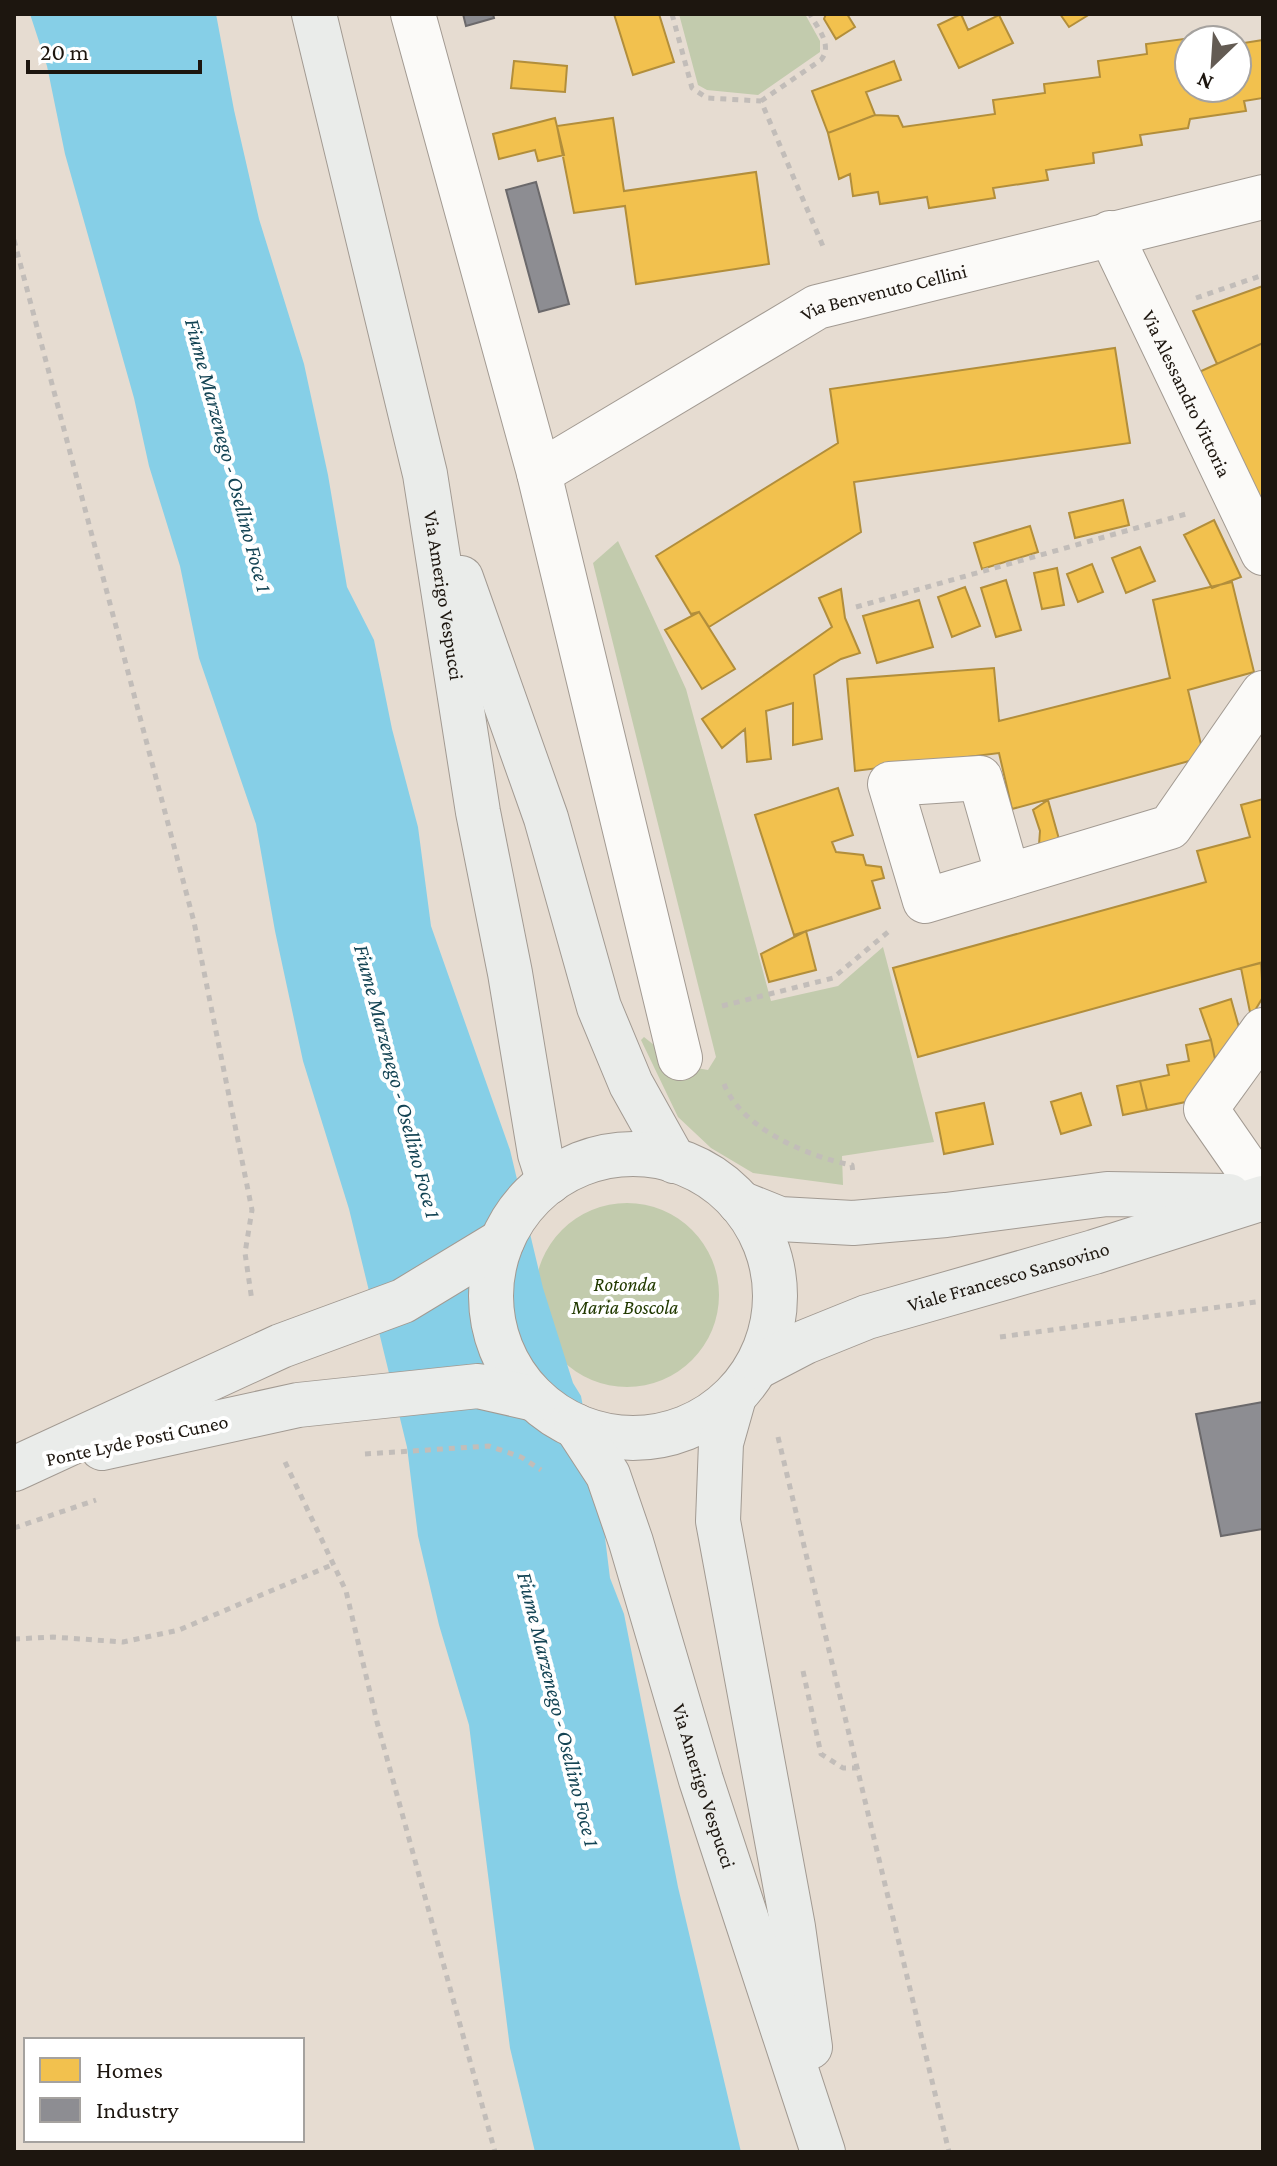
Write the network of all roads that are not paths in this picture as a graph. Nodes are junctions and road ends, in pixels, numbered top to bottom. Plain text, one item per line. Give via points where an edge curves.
1 (314, 14) edge
2 (413, 14) edge
3 (1263, 197) edge
4 (1110, 233) junction
5 (539, 473) junction
6 (425, 474) junction
7 (1263, 553) edge
8 (1263, 693) edge
9 (1008, 876) junction
10 (1263, 1030) edge
11 (675, 1038) road end
12 (674, 1161) junction
13 (538, 1192) junction
14 (1263, 1195) edge
15 (740, 1203) junction
16 (502, 1241) junction
17 (746, 1382) junction
18 (535, 1399) junction
19 (597, 1446) junction
20 (20, 1467) edge
21 (824, 2152) edge

1 - 6 main road, Via Amerigo Vespucci
2 - 5 street
3 - 4 street, Via Benvenuto Cellini
4 - 5 street, Via Benvenuto Cellini via 817,307
4 - 7 street, Via Alessandro Vittoria
5 - 11 street
6 - 12 main road via 546,818 599,1007 631,1084
6 - 13 main road, Via Amerigo Vespucci via 478,812 540,1154
8 - 9 street via 1170,827
9 - 9 street via 925,901 890,784 980,778
10 - 14 street via 1206,1109
12 - 13 main road via 609,1156 578,1166
12 - 15 main road via 710,1177
13 - 16 main road
14 - 15 main road via 1107,1194 853,1223 780,1219
14 - 17 main road, Viale Francesco Sansovino via 1094,1252 867,1317 805,1342
15 - 17 main road via 769,1254 775,1282 769,1340
16 - 18 main road via 491,1283 494,1326 505,1357
16 - 20 main road, Ponte Lyde Posti Cuneo via 403,1301 271,1351
17 - 19 main road via 707,1418 676,1432
17 - 21 main road via 721,1443 718,1521 793,1927
18 - 19 main road
18 - 20 main road, Ponte Lyde Posti Cuneo via 478,1386 298,1405
19 - 21 main road, Via Amerigo Vespucci

